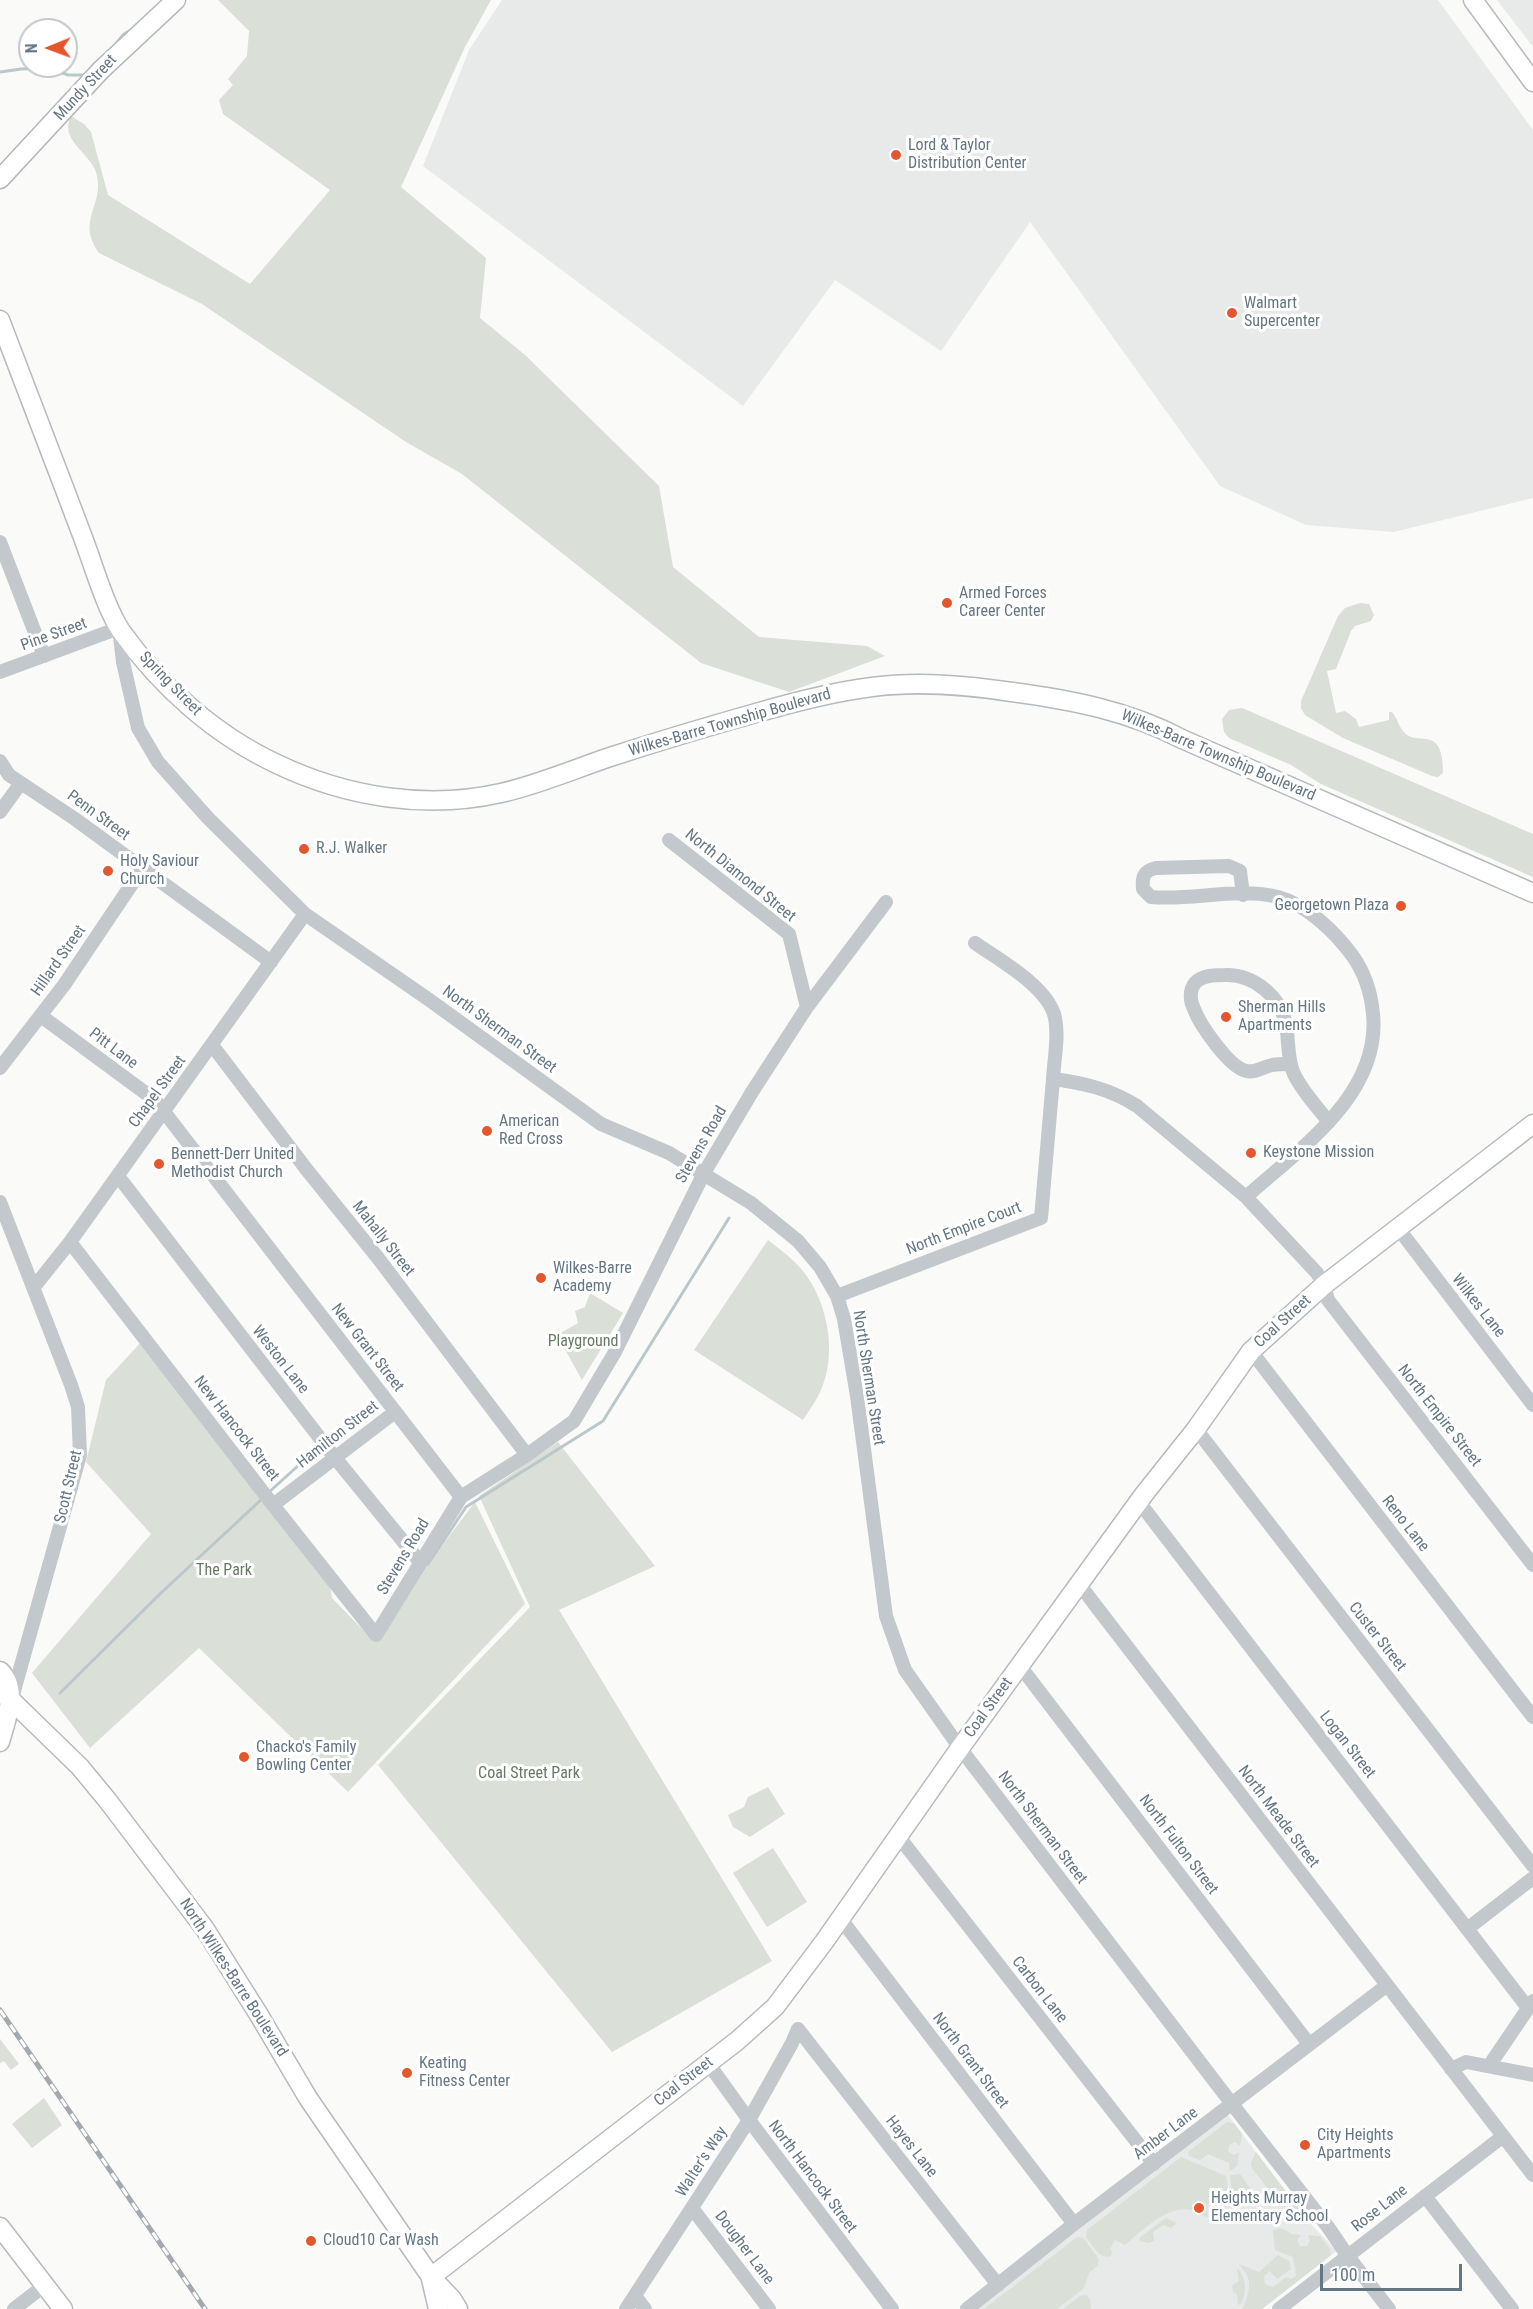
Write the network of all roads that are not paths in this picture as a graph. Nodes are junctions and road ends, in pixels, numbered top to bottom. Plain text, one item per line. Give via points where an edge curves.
1 (176, 0) edge
2 (1473, 0) edge
3 (1533, 82) edge
4 (0, 179) edge
5 (0, 320) edge
6 (0, 542) edge
7 (119, 628) junction
8 (44, 656) junction
9 (0, 672) edge
10 (607, 758) joint
11 (0, 761) edge
12 (21, 783) junction
13 (0, 812) edge
14 (669, 840) dead end
15 (142, 869) junction
16 (1533, 893) edge
17 (1243, 895) junction
18 (886, 902) dead end
19 (305, 914) junction
20 (975, 943) dead end
21 (271, 962) junction
22 (807, 1008) junction
23 (41, 1016) junction
24 (212, 1045) junction
25 (1290, 1064) junction
26 (0, 1068) edge
27 (1053, 1079) junction
28 (163, 1112) junction
29 (1329, 1122) junction
30 (1533, 1124) edge
31 (704, 1173) junction
32 (118, 1176) junction
33 (1246, 1197) junction
34 (0, 1202) edge
35 (1398, 1228) junction
36 (70, 1242) junction
37 (1324, 1285) junction
38 (34, 1287) junction
39 (837, 1296) junction
40 (1251, 1351) junction
41 (1533, 1405) edge
42 (395, 1412) junction
43 (1196, 1429) junction
44 (527, 1455) junction
45 (336, 1459) junction
46 (461, 1497) junction
47 (1139, 1502) junction
48 (273, 1505) junction
49 (420, 1562) junction
50 (1533, 1565) edge
51 (1079, 1584) junction
52 (376, 1635) joint
53 (1020, 1666) junction
54 (0, 1671) edge
55 (5, 1696) edge
56 (1533, 1717) edge
57 (0, 1742) edge
58 (960, 1748) junction
59 (899, 1837) junction
60 (1533, 1864) edge
61 (1533, 1878) edge
62 (840, 1918) junction
63 (1467, 1929) junction
64 (1386, 1986) junction
65 (1531, 2005) edge
66 (798, 2029) joint
67 (1309, 2044) junction
68 (708, 2063) junction
69 (1489, 2066) junction
70 (1451, 2069) junction
71 (1533, 2075) edge
72 (1232, 2104) junction
73 (749, 2120) junction
74 (1502, 2137) junction
75 (1154, 2164) junction
76 (1533, 2175) edge
77 (1425, 2196) junction
78 (692, 2208) junction
79 (1074, 2224) junction
80 (0, 2227) edge
81 (1347, 2255) junction
82 (430, 2277) junction
83 (45, 2285) junction
84 (998, 2285) junction
85 (634, 2296) junction
86 (14, 2309) edge
87 (63, 2309) edge
88 (438, 2309) edge
89 (458, 2309) edge
90 (626, 2309) edge
91 (645, 2309) edge
92 (769, 2309) edge
93 (892, 2309) edge
94 (967, 2309) edge
95 (1279, 2309) edge
96 (1389, 2309) edge
97 (1512, 2309) edge

1 - 4 main road, Mundy Street via 101,70
2 - 3 main road
5 - 7 main road, Spring Street
6 - 8 street
7 - 8 street, Pine Street
7 - 10 main road, Spring Street via 163,681 205,720 260,756 332,786 404,799 466,799 499,794
7 - 19 street, North Sherman Street via 138,728 158,762
8 - 9 street, Pine Street
10 - 16 main road, Wilkes-Barre Township Boulevard via 807,699 873,686 940,683 1033,695 1105,708 1155,725
11 - 12 street, Penn Street via 9,775
12 - 13 street
12 - 15 street, Penn Street
14 - 22 street, North Diamond Street via 789,934
15 - 21 street, Penn Street
15 - 23 street, Hillard Street
17 - 17 street via 1151,897 1143,889 1142,878 1156,868 1229,866 1240,871
17 - 29 street via 1280,898 1319,920 1347,948 1368,986 1374,1024 1366,1068
18 - 22 street, Stevens Road
19 - 21 street, Chapel Street
19 - 31 street, North Sherman Street via 601,1124 669,1153
20 - 27 street, North Empire Court via 1030,982 1045,998 1055,1017
21 - 24 street, Chapel Street
22 - 31 street, Stevens Road
23 - 26 street, Hillard Street
23 - 28 street, Pitt Lane via 155,1100
24 - 28 street, Chapel Street
24 - 44 street, Mahally Street
25 - 25 street via 1246,1071 1237,1067 1194,1010 1191,991 1195,983 1222,975 1253,981 1277,1003 1286,1025
25 - 29 street via 1295,1077
27 - 33 street via 1086,1083 1117,1093
27 - 39 street, North Empire Court via 1041,1218
28 - 32 street, Chapel Street
28 - 42 street, New Grant Street
29 - 33 street
30 - 35 main road, Coal Street
31 - 39 street, North Sherman Street via 751,1203 798,1241
31 - 44 street, Stevens Road via 615,1352 574,1421
32 - 36 street, Chapel Street
32 - 45 street, Weston Lane
33 - 37 street
34 - 38 street, Scott Street
35 - 37 main road, Coal Street
35 - 41 street, Wilkes Lane
36 - 38 street, Chapel Street
36 - 48 street, New Hancock Street
37 - 40 main road, Coal Street
37 - 50 street, North Empire Street via 1328,1300
38 - 55 street, Scott Street via 78,1407 80,1455
39 - 58 street, North Sherman Street via 850,1351 886,1617 905,1670
40 - 43 main road, Coal Street
40 - 56 street, Reno Lane
42 - 45 street, Hamilton Street
42 - 46 street, New Grant Street
43 - 47 main road, Coal Street
43 - 60 street, Custer Street
44 - 46 street
45 - 48 street, Hamilton Street
45 - 49 street, Weston Lane
46 - 49 street, Stevens Road
47 - 51 main road, Coal Street
47 - 63 street, Logan Street
48 - 52 street, New Hancock Street
49 - 52 street, Stevens Road
51 - 53 main road, Coal Street
51 - 64 street, North Meade Street
53 - 58 main road, Coal Street
53 - 67 street, North Fulton Street
54 - 55 main road via 5,1676
55 - 57 main road, Scott Street
55 - 82 main road, North Wilkes-Barre Boulevard via 80,1767 193,1912 308,2098
58 - 59 main road, Coal Street
58 - 72 street, North Sherman Street
59 - 62 main road, Coal Street
59 - 75 street, Carbon Lane
61 - 63 street
62 - 68 main road, Coal Street via 775,2007
62 - 79 street, North Grant Street
63 - 65 street, Logan Street
64 - 67 street, Amber Lane
64 - 70 street, North Meade Street
65 - 69 street
66 - 73 street, Walter's Way
66 - 84 street, Hayes Lane
67 - 72 street, Amber Lane
68 - 73 street, North Hancock Street
68 - 82 main road, Coal Street
69 - 70 street via 1466,2062
69 - 71 street
70 - 74 street, North Meade Street
72 - 75 street, Amber Lane
72 - 81 street, North Sherman Street
73 - 78 street, Walter's Way
73 - 93 street, North Hancock Street
74 - 76 street, North Meade Street
74 - 77 street, Rose Lane
75 - 79 street, Amber Lane
77 - 81 street, Rose Lane
77 - 97 street
78 - 85 street, Walter's Way
78 - 92 street, Dougher Lane
79 - 84 street, Amber Lane
80 - 83 main road
81 - 95 street, Rose Lane
81 - 96 street, North Sherman Street
82 - 88 main road, North Wilkes-Barre Boulevard
82 - 89 main road, North Wilkes-Barre Boulevard
83 - 86 street
83 - 87 main road
84 - 94 street, Amber Lane
85 - 90 street, Walter's Way
85 - 91 street

